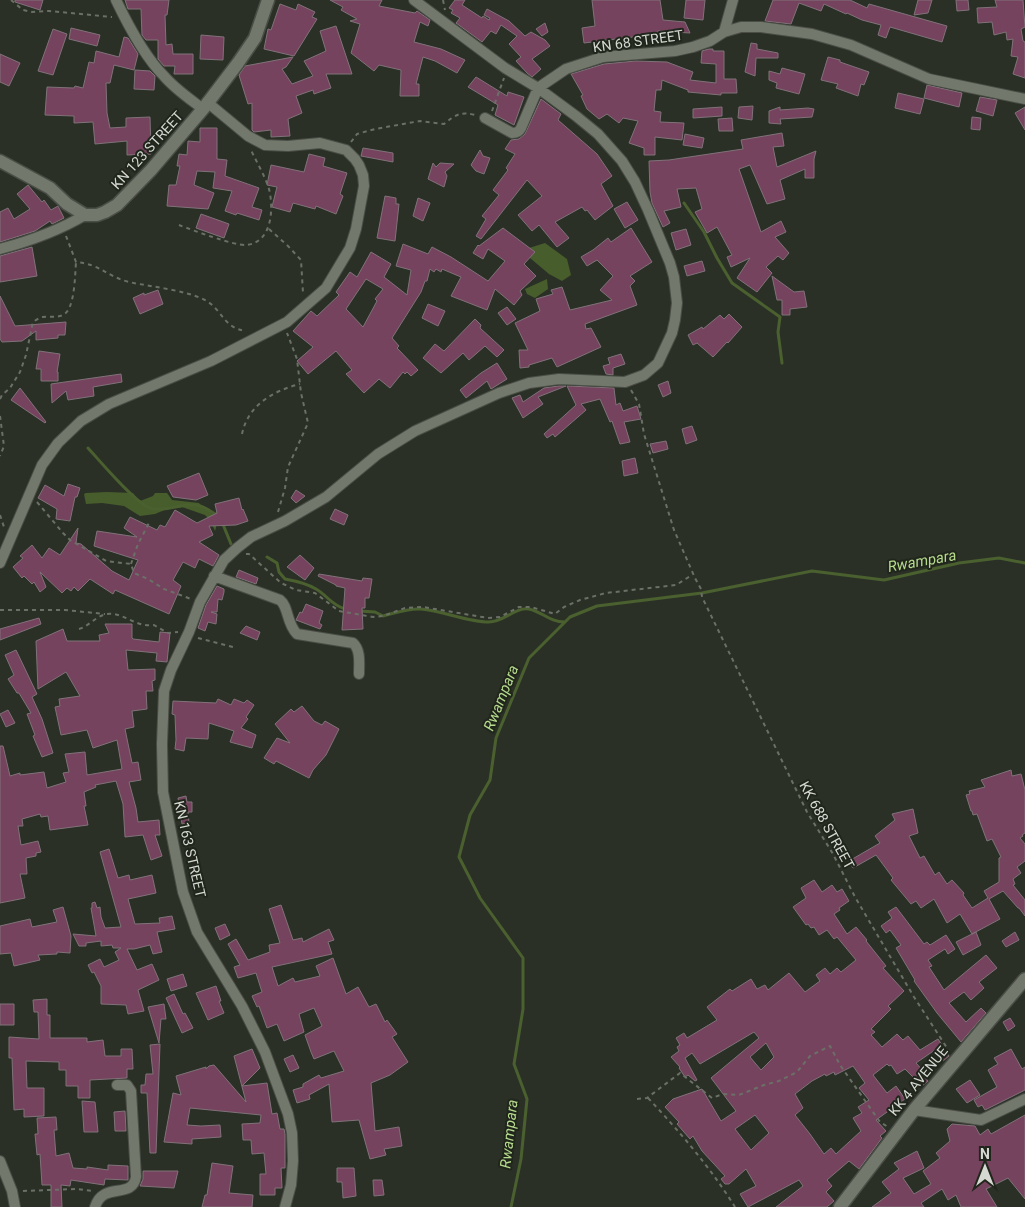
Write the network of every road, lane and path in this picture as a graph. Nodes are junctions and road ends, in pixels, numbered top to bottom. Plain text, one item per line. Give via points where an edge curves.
1 (11, 0) edge
2 (116, 0) edge
3 (268, 0) edge
4 (414, 0) edge
5 (733, 0) edge
6 (124, 18) junction
7 (724, 32) junction
8 (500, 86) dead end
9 (538, 88) junction
10 (1025, 99) edge
11 (205, 106) junction
12 (487, 119) junction
13 (248, 136) junction
14 (346, 150) junction
15 (0, 161) edge
16 (85, 215) junction
17 (179, 225) dead end
18 (63, 228) junction
19 (269, 229) junction
20 (0, 249) edge
21 (76, 262) junction
22 (303, 293) dead end
23 (284, 324) junction
24 (266, 333) junction
25 (625, 382) junction
26 (300, 384) junction
27 (0, 399) edge
28 (0, 416) edge
29 (242, 434) dead end
30 (0, 456) edge
31 (29, 496) junction
32 (150, 521) dead end
33 (280, 523) junction
34 (237, 548) junction
35 (0, 563) edge
36 (131, 564) junction
37 (693, 575) junction
38 (214, 576) junction
39 (200, 602) junction
40 (0, 610) edge
41 (108, 614) junction
42 (79, 629) dead end
43 (189, 632) junction
44 (233, 646) dead end
45 (359, 674) dead end
46 (1025, 979) edge
47 (955, 1060) junction
48 (117, 1085) dead end
49 (647, 1098) junction
50 (637, 1099) dead end
51 (1025, 1099) edge
52 (914, 1110) junction
53 (895, 1134) junction
54 (0, 1161) edge
55 (12, 1191) junction
56 (100, 1199) edge
57 (15, 1207) edge
58 (285, 1207) edge
59 (735, 1207) edge
60 (840, 1207) edge

1 - 6 path via 23,10 32,12
2 - 6 street
3 - 11 main road, KN 123 STREET via 255,38
4 - 9 street via 505,68
5 - 7 street
6 - 11 street via 164,77
7 - 9 street, KN 68 STREET via 710,41 676,51 584,62 566,69
7 - 10 street, KN 68 STREET via 761,27 812,34 851,45 929,80
8 - 12 path
9 - 12 street via 520,131 512,133
9 - 25 street via 598,134 622,161 635,182 670,263 676,303 672,333 658,363 644,375
11 - 13 street
11 - 16 main road, KN 123 STREET via 151,170 117,204 97,215
12 - 14 path via 461,113 444,124 420,120 357,134
13 - 14 street via 265,145 320,143
13 - 19 path via 268,188 271,203
14 - 23 street via 359,164 364,186 350,248 326,288
15 - 16 main road via 50,188
16 - 18 street
17 - 19 path via 245,246 259,240
18 - 20 street
18 - 21 path
19 - 22 path via 301,260
21 - 24 path via 96,266 115,278 196,296 216,307 229,325 237,330
21 - 27 path via 72,299 67,312 33,322 20,372
23 - 24 street
23 - 26 path via 297,358
24 - 31 street via 212,361 109,404 81,421 58,443 42,465
25 - 33 street, KN 163 STREET via 559,378 499,393 415,431 378,454 326,497
25 - 37 path via 639,404 644,434 674,530
26 - 29 path via 273,393 262,401 244,422
26 - 33 path via 308,423 288,467 280,504
28 - 30 path via 4,446
31 - 35 street
31 - 36 path via 70,540 106,561
32 - 36 path
33 - 34 street, KN 163 STREET
34 - 37 path via 239,555 249,554 281,583 315,593 340,611 374,617 423,606 488,618 500,617 519,607 555,614 580,600 606,593 676,586
34 - 38 street, KN 163 STREET
36 - 39 path via 134,573 164,589
37 - 47 path, KK 688 STREET via 807,812 914,997
38 - 39 street, KN 163 STREET
38 - 45 street via 280,600 285,606 289,625 296,634 353,643 358,652
39 - 43 street, KN 163 STREET
40 - 41 path
41 - 42 path
41 - 43 path via 125,617 134,623 154,625 168,633
43 - 44 path via 199,638
43 - 58 street, KN 163 STREET via 164,691 163,792 184,892 197,932 262,1044 288,1114 293,1161
46 - 47 main road, KK 4 AVENUE
47 - 52 main road, KK 4 AVENUE
48 - 56 street via 127,1085 131,1092 136,1177 130,1188
49 - 50 path
49 - 53 path via 680,1073 712,1098 723,1094 739,1095 797,1072 810,1056 830,1046 880,1122
49 - 59 path via 697,1152
51 - 52 street via 981,1120
52 - 53 main road, KK 4 AVENUE
53 - 60 main road, KK 4 AVENUE
54 - 55 street
55 - 56 path via 90,1190
55 - 57 street

